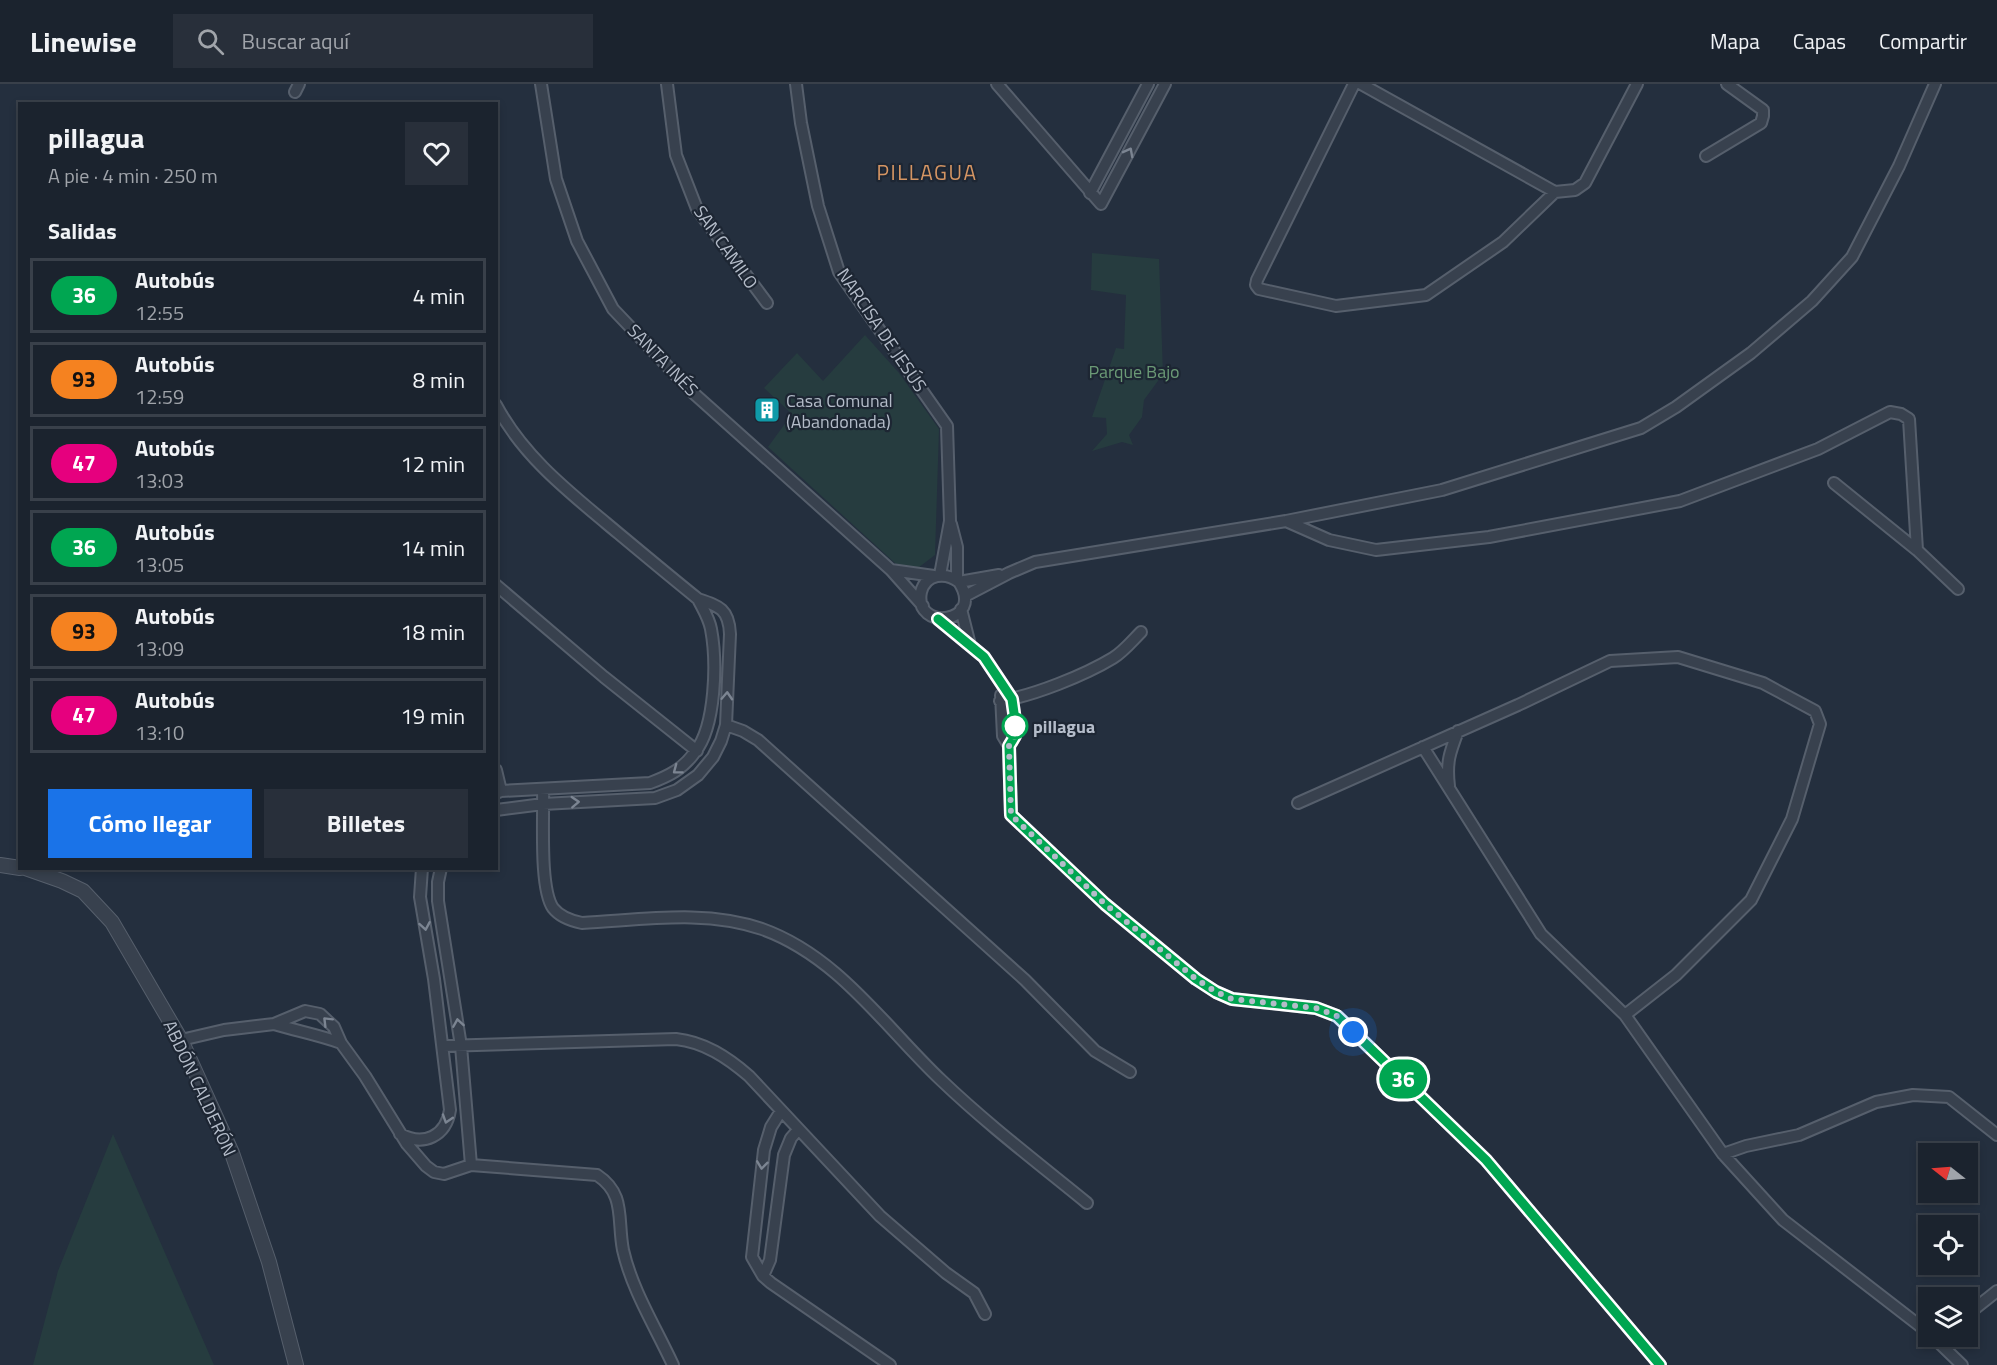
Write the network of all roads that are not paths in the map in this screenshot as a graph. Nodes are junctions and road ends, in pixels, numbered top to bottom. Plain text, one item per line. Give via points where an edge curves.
1 (541, 84) edge
2 (667, 84) edge
3 (796, 84) edge
4 (998, 84) edge
5 (1148, 84) edge
6 (1165, 84) edge
7 (1354, 84) edge
8 (1361, 84) edge
9 (1636, 84) edge
10 (1727, 84) edge
11 (1935, 84) edge
12 (1706, 156) dead end
13 (1556, 192) junction
14 (1090, 194) junction
15 (767, 303) dead end
16 (498, 409) edge
17 (1834, 483) dead end
18 (950, 521) junction
19 (1286, 521) junction
20 (1917, 550) junction
21 (891, 570) junction
22 (1009, 573) junction
23 (937, 575) junction
24 (958, 580) junction
25 (498, 587) edge
26 (1958, 589) dead end
27 (965, 596) junction
28 (698, 599) junction
29 (923, 606) junction
30 (961, 609) junction
31 (938, 619) junction
32 (1141, 632) dead end
33 (970, 645) junction
34 (1003, 685) junction
35 (1012, 699) junction
36 (1000, 701) junction
37 (726, 725) junction
38 (1458, 731) junction
39 (1009, 746) junction
40 (1423, 747) junction
41 (697, 751) junction
42 (1449, 789) junction
43 (543, 790) junction
44 (499, 792) edge
45 (1298, 803) dead end
46 (543, 804) junction
47 (498, 810) edge
48 (0, 865) edge
49 (18, 868) edge
50 (31, 870) edge
51 (422, 870) edge
52 (441, 870) edge
53 (1625, 1015) junction
54 (274, 1024) junction
55 (181, 1040) junction
56 (341, 1043) junction
57 (443, 1046) junction
58 (462, 1046) junction
59 (1130, 1072) dead end
60 (781, 1111) junction
61 (798, 1130) junction
62 (400, 1133) junction
63 (1997, 1135) edge
64 (1723, 1154) junction
65 (471, 1165) junction
66 (1087, 1203) dead end
67 (763, 1276) junction
68 (1997, 1291) edge
69 (1978, 1306) edge
70 (985, 1314) dead end
71 (1918, 1325) edge
72 (1944, 1347) edge
73 (296, 1365) edge
74 (673, 1365) edge
75 (890, 1365) edge
76 (1660, 1365) edge
77 (1962, 1365) edge

1 - 21 street, SANTA INÉS via 556,179 577,241 613,309 690,390
2 - 15 street, SAN CAMILO via 676,155 697,209
3 - 18 street, NARCISA DE JESÚS via 818,206 839,272 947,426
4 - 14 street
5 - 14 street
14 -> 6 street via 1101,204
7 - 13 street via 1257,280 1259,289 1336,306 1426,295 1503,242
8 - 13 street
9 - 13 street via 1584,183 1575,190
10 - 12 street via 1763,110 1761,123
11 - 19 street via 1899,166 1852,257 1812,301 1750,353 1676,406 1641,428 1442,490
16 - 28 street via 532,458
17 - 20 street
18 - 23 street, NARCISA DE JESÚS
18 - 24 street via 957,547
19 - 20 street via 1329,540 1376,550 1489,537 1680,501 1818,449 1890,412 1909,419
19 - 22 street via 1035,562
20 - 26 street
21 - 23 street
21 - 29 street, SANTA INÉS
22 - 24 street
22 - 27 street
23 - 24 street
23 - 29 street via 924,585
24 - 27 street
25 - 41 street
27 - 30 street
37 -> 28 street via 729,623 722,609
28 - 41 street via 711,629 713,685 704,736
29 - 31 street
30 - 31 street via 951,618
30 - 33 street
31 - 33 street
32 - 35 street via 1114,657 1053,686
33 - 34 street via 984,657
34 - 35 street
34 - 36 street
35 - 36 street
35 - 39 street via 1015,736
36 - 39 street via 1003,736
46 -> 37 street via 655,798 677,790 698,775 713,757
37 - 59 street via 758,740 1025,980 1095,1051
38 - 40 street
38 - 42 street via 1448,756
38 - 53 street via 1610,660 1678,657 1763,682 1819,717 1792,819 1751,900 1676,975
39 - 76 street via 1011,815 1105,904 1216,992 1232,999 1316,1008 1337,1016 1486,1160
40 - 42 street
40 - 45 street
41 -> 43 street via 681,768 650,783
42 - 53 street via 1540,934
43 - 44 street
43 - 46 street
46 - 47 street
46 - 66 street via 547,888 554,909 561,916 582,923 701,917 732,921 762,929 814,954 969,1107
48 - 49 street
50 - 55 street, ABDÓN CALDERÓN via 83,891 112,922
51 -> 57 street via 420,897
58 -> 52 street via 438,901
53 - 64 street
54 - 55 street
54 - 56 street
56 -> 54 street via 334,1027 320,1014 305,1011
55 - 73 street, ABDÓN CALDERÓN via 232,1153 269,1262
56 - 62 street
57 - 58 street
57 -> 62 street via 450,1110 447,1124 429,1139 414,1140
58 - 60 street via 692,1041 731,1061
58 - 65 street
60 - 61 street
60 -> 67 street via 771,1126 764,1150 752,1257
61 - 67 street via 784,1155 770,1260
61 - 70 street via 880,1216 974,1293
62 - 65 street via 434,1172 444,1174
63 - 64 street via 1949,1097 1913,1095 1876,1102 1799,1135
64 - 71 street via 1784,1220
65 - 74 street via 583,1172 607,1181 616,1192 629,1272
67 - 75 street
68 - 69 street
72 - 77 street

